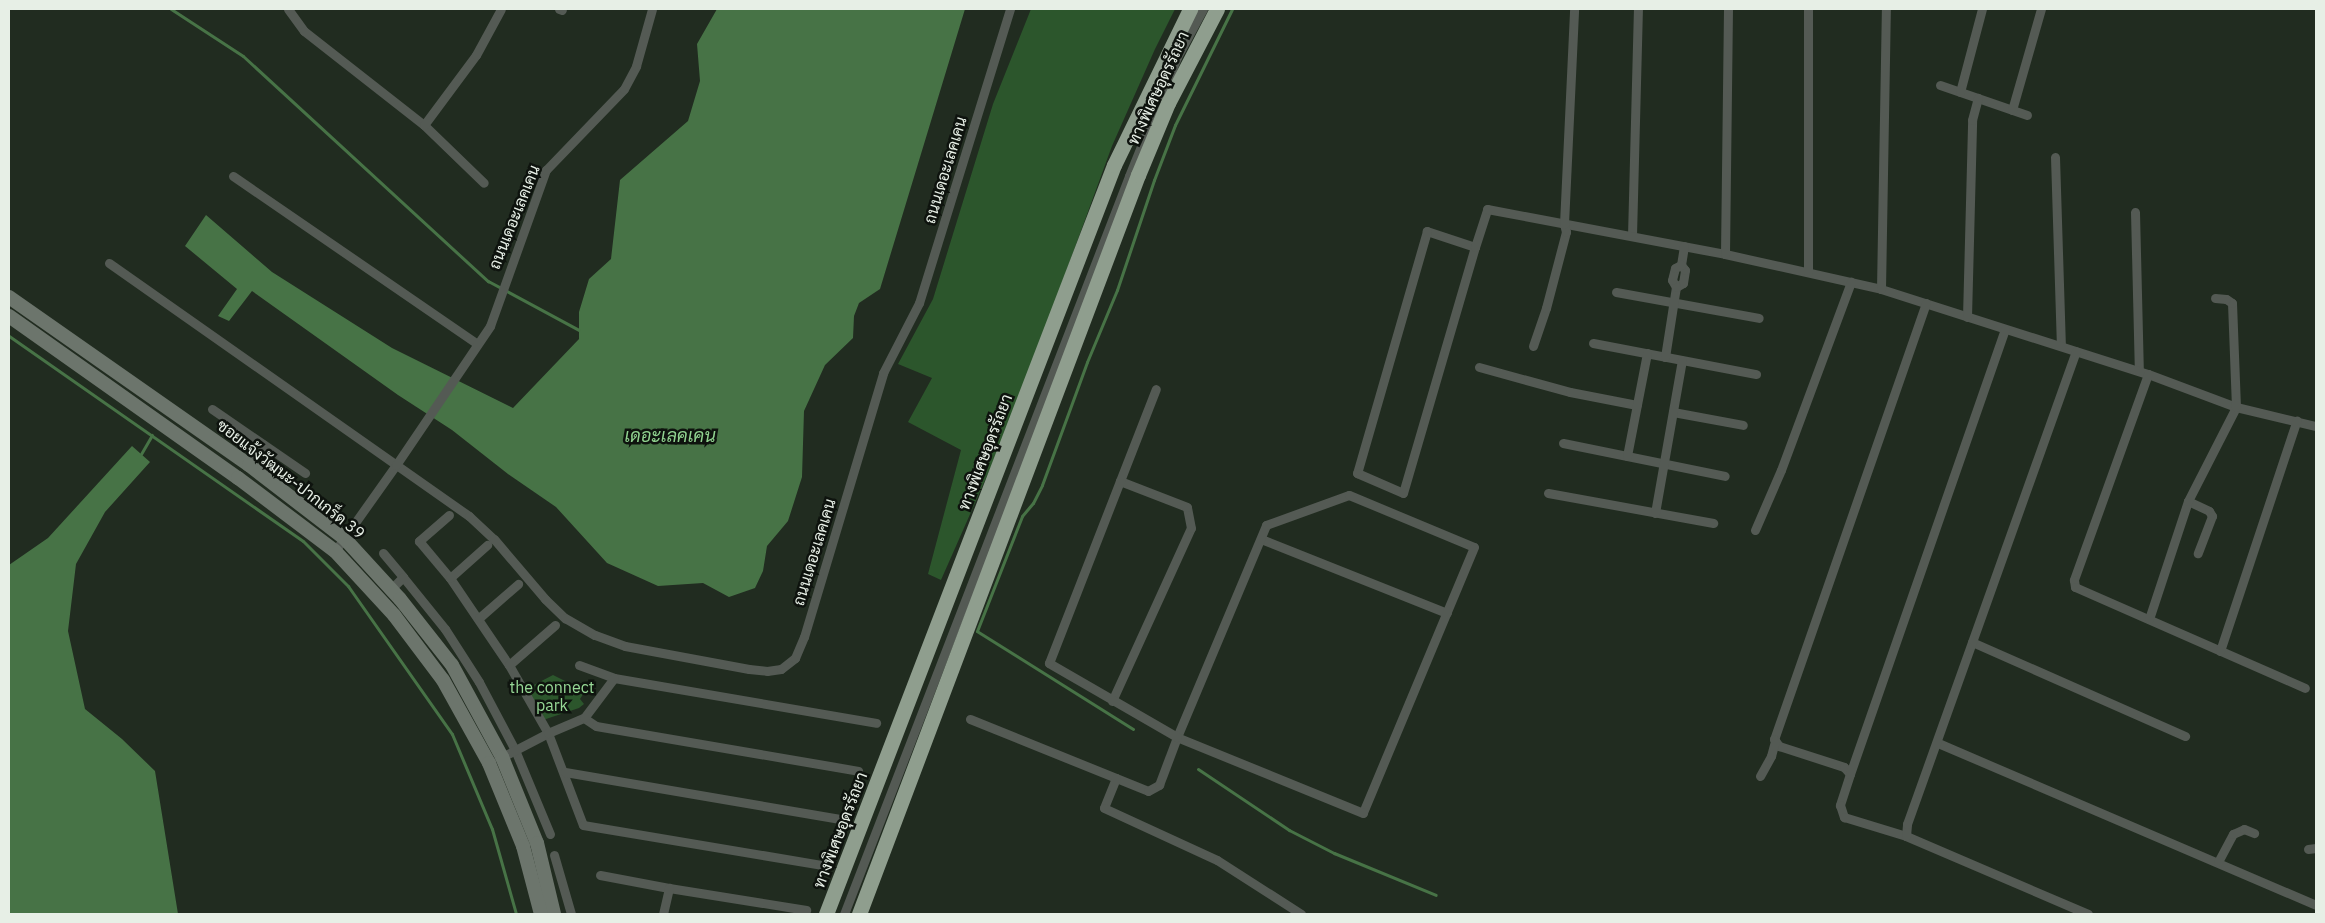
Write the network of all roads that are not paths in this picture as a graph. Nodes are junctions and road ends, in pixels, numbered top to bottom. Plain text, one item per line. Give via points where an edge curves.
1 (288, 9) edge
2 (501, 9) edge
3 (652, 9) edge
4 (1010, 9) edge
5 (1190, 9) edge
6 (1203, 9) edge
7 (1217, 9) edge
8 (1574, 9) edge
9 (1638, 9) edge
10 (1728, 9) edge
11 (1808, 9) edge
12 (1886, 9) edge
13 (1982, 9) edge
14 (2041, 9) edge
15 (1940, 85) dead end
16 (1960, 92) junction
17 (1978, 98) junction
18 (2012, 110) junction
19 (2027, 115) dead end
20 (424, 125) junction
21 (2055, 157) dead end
22 (233, 176) dead end
23 (484, 184) dead end
24 (2135, 212) dead end
25 (1564, 224) junction
26 (1632, 236) junction
27 (1684, 246) junction
28 (1476, 247) junction
29 (1725, 254) junction
30 (110, 263) dead end
31 (1808, 272) junction
32 (1851, 282) junction
33 (1881, 289) junction
34 (1616, 292) dead end
35 (9, 297) edge
36 (2215, 298) dead end
37 (1674, 302) junction
38 (1926, 304) junction
39 (9, 316) edge
40 (1967, 317) junction
41 (1759, 318) dead end
42 (2005, 328) junction
43 (1593, 343) dead end
44 (477, 344) junction
45 (1533, 346) dead end
46 (2061, 346) junction
47 (2076, 351) junction
48 (1647, 353) junction
49 (1665, 357) junction
50 (1682, 360) junction
51 (1478, 368) dead end
52 (2144, 372) junction
53 (1756, 374) dead end
54 (1156, 389) dead end
55 (1637, 405) junction
56 (2236, 407) junction
57 (212, 409) dead end
58 (1673, 412) junction
59 (2297, 420) junction
60 (1743, 424) dead end
61 (2316, 426) edge
62 (1563, 443) dead end
63 (263, 444) junction
64 (1627, 456) junction
65 (1664, 464) junction
66 (249, 465) junction
67 (396, 465) junction
68 (305, 473) dead end
69 (1726, 476) dead end
70 (1120, 481) junction
71 (1548, 493) dead end
72 (2188, 501) junction
73 (1655, 512) junction
74 (449, 515) dead end
75 (1713, 523) dead end
76 (1755, 530) dead end
77 (345, 539) junction
78 (1261, 539) junction
79 (487, 545) dead end
80 (335, 552) junction
81 (383, 552) dead end
82 (2198, 553) dead end
83 (403, 578) junction
84 (450, 578) junction
85 (518, 584) dead end
86 (391, 588) junction
87 (1447, 613) junction
88 (479, 618) junction
89 (2149, 619) junction
90 (555, 625) dead end
91 (1972, 642) junction
92 (2220, 651) junction
93 (509, 665) junction
94 (579, 665) dead end
95 (614, 678) junction
96 (2305, 688) dead end
97 (1112, 701) junction
98 (584, 718) junction
99 (970, 719) dead end
100 (876, 722) dead end
101 (548, 733) junction
102 (2185, 736) dead end
103 (1177, 737) junction
104 (1775, 741) junction
105 (1938, 743) junction
106 (515, 750) junction
107 (502, 757) junction
108 (858, 771) dead end
109 (565, 772) junction
110 (1850, 774) junction
111 (1760, 776) dead end
112 (1116, 778) junction
113 (840, 819) dead end
114 (550, 834) dead end
115 (2254, 834) dead end
116 (1906, 836) junction
117 (554, 855) dead end
118 (2218, 862) junction
119 (823, 866) dead end
120 (600, 875) dead end
121 (669, 888) junction
122 (2316, 905) edge
123 (806, 910) dead end
124 (541, 914) edge
125 (554, 914) edge
126 (571, 914) edge
127 (664, 914) edge
128 (826, 914) edge
129 (844, 914) edge
130 (858, 914) edge
131 (1301, 914) edge
132 (2088, 914) edge

1 - 20 street via 304,31
2 - 20 street via 476,55
3 - 44 street, ถนนเดอะเลคเคน via 636,66 624,89 546,170 490,326
4 - 67 street, ถนนเดอะเลคเคน via 919,303 883,373 804,637 795,658 781,669 749,669 625,646 595,634 565,618 469,516
5 - 128 highway, ทางพิเศษอุดรรัถยา via 1114,165
6 - 129 street via 1177,57 1133,167
7 - 130 highway, ทางพิเศษอุดรรัถยา via 1168,103 1138,175
8 - 25 street
9 - 26 street
10 - 29 street
11 - 31 street
12 - 33 street
13 - 16 street
14 - 18 street
15 - 16 street
16 - 17 street
17 - 18 street
17 - 40 street via 1972,120
18 - 19 street
20 - 23 street
21 - 46 street
22 - 44 street
24 - 52 street
25 - 26 street
25 - 28 street via 1487,209
25 - 45 street via 1564,241
26 - 27 street
27 - 29 street
27 - 37 street via 1681,265 1674,268
28 - 28 street via 1414,455 1403,493 1357,473 1427,231
29 - 31 street
30 - 67 street, ถนนเดอะเลคเคน
31 - 32 street
32 - 33 street
32 - 76 street via 1781,470
33 - 38 street
34 - 37 street
35 - 66 main road, ซอยแจ้งวัฒนะ-ปากเกร็ด 39
36 - 56 street via 2232,303
37 - 41 street
37 - 49 street
38 - 40 street
38 - 104 street
39 - 80 main road, ซอยแจ้งวัฒนะ-ปากเกร็ด 39 via 238,478
40 - 42 street
42 - 46 street
42 - 110 street
43 - 48 street
44 - 67 street, ถนนเดอะเลคเคน
46 - 47 street
47 - 52 street
47 - 91 street
48 - 49 street
48 - 55 street
49 - 50 street
50 - 53 street
50 - 58 street
51 - 55 street via 1570,392
52 - 56 street
52 - 89 street via 2074,580 2075,587
54 - 70 street
55 - 64 street
56 - 59 street
56 - 72 street
57 - 63 street
58 - 60 street
58 - 65 street
59 - 61 street
59 - 92 street
62 - 64 street
63 - 66 street
63 - 68 street
64 - 65 street
65 - 69 street
65 - 73 street
66 - 77 main road, ซอยแจ้งวัฒนะ-ปากเกร็ด 39
67 - 77 street, ถนนเดอะเลคเคน
70 - 97 street via 1049,663
70 - 97 street via 1187,507 1191,528
71 - 73 street
72 - 82 street via 2209,511 2212,516
72 - 89 street
73 - 75 street
74 - 84 street via 419,541
77 - 80 street, ถนนเดอะเลคเคน
77 - 86 main road, ซอยแจ้งวัฒนะ-ปากเกร็ด 39
78 - 87 street
78 - 87 street via 1266,526 1349,495 1474,548
78 - 103 street
79 - 84 street
80 - 124 main road, ซอยแจ้งวัฒนะ-ปากเกร็ด 39 via 409,633 460,707 489,763 523,846
81 - 83 street
83 - 86 street
83 - 106 street via 445,629
84 - 88 street
85 - 88 street
86 - 107 main road, ซอยแจ้งวัฒนะ-ปากเกร็ด 39 via 452,665
87 - 103 street via 1363,814
88 - 93 street
89 - 92 street
90 - 93 street
91 - 102 street
91 - 105 street
92 - 96 street
93 - 101 street
94 - 95 street
95 - 98 street
95 - 100 street
97 - 103 street
98 - 101 street
98 - 108 street via 596,726
99 - 112 street
101 - 106 street
101 - 109 street
103 - 112 street via 1159,786 1148,791
104 - 110 street via 1779,746 1844,767
104 - 111 street
105 - 116 street via 1907,824
105 - 118 street
106 - 107 street
106 - 114 street
107 - 125 main road, ซอยแจ้งวัฒนะ-ปากเกร็ด 39 via 537,843
109 - 113 street
109 - 119 street via 583,825
110 - 116 street via 1840,805 1844,817
112 - 131 street via 1104,808 1217,860
115 - 118 street via 2244,829 2233,834
116 - 132 street
117 - 126 street
118 - 122 street
120 - 121 street
121 - 123 street
121 - 127 street

